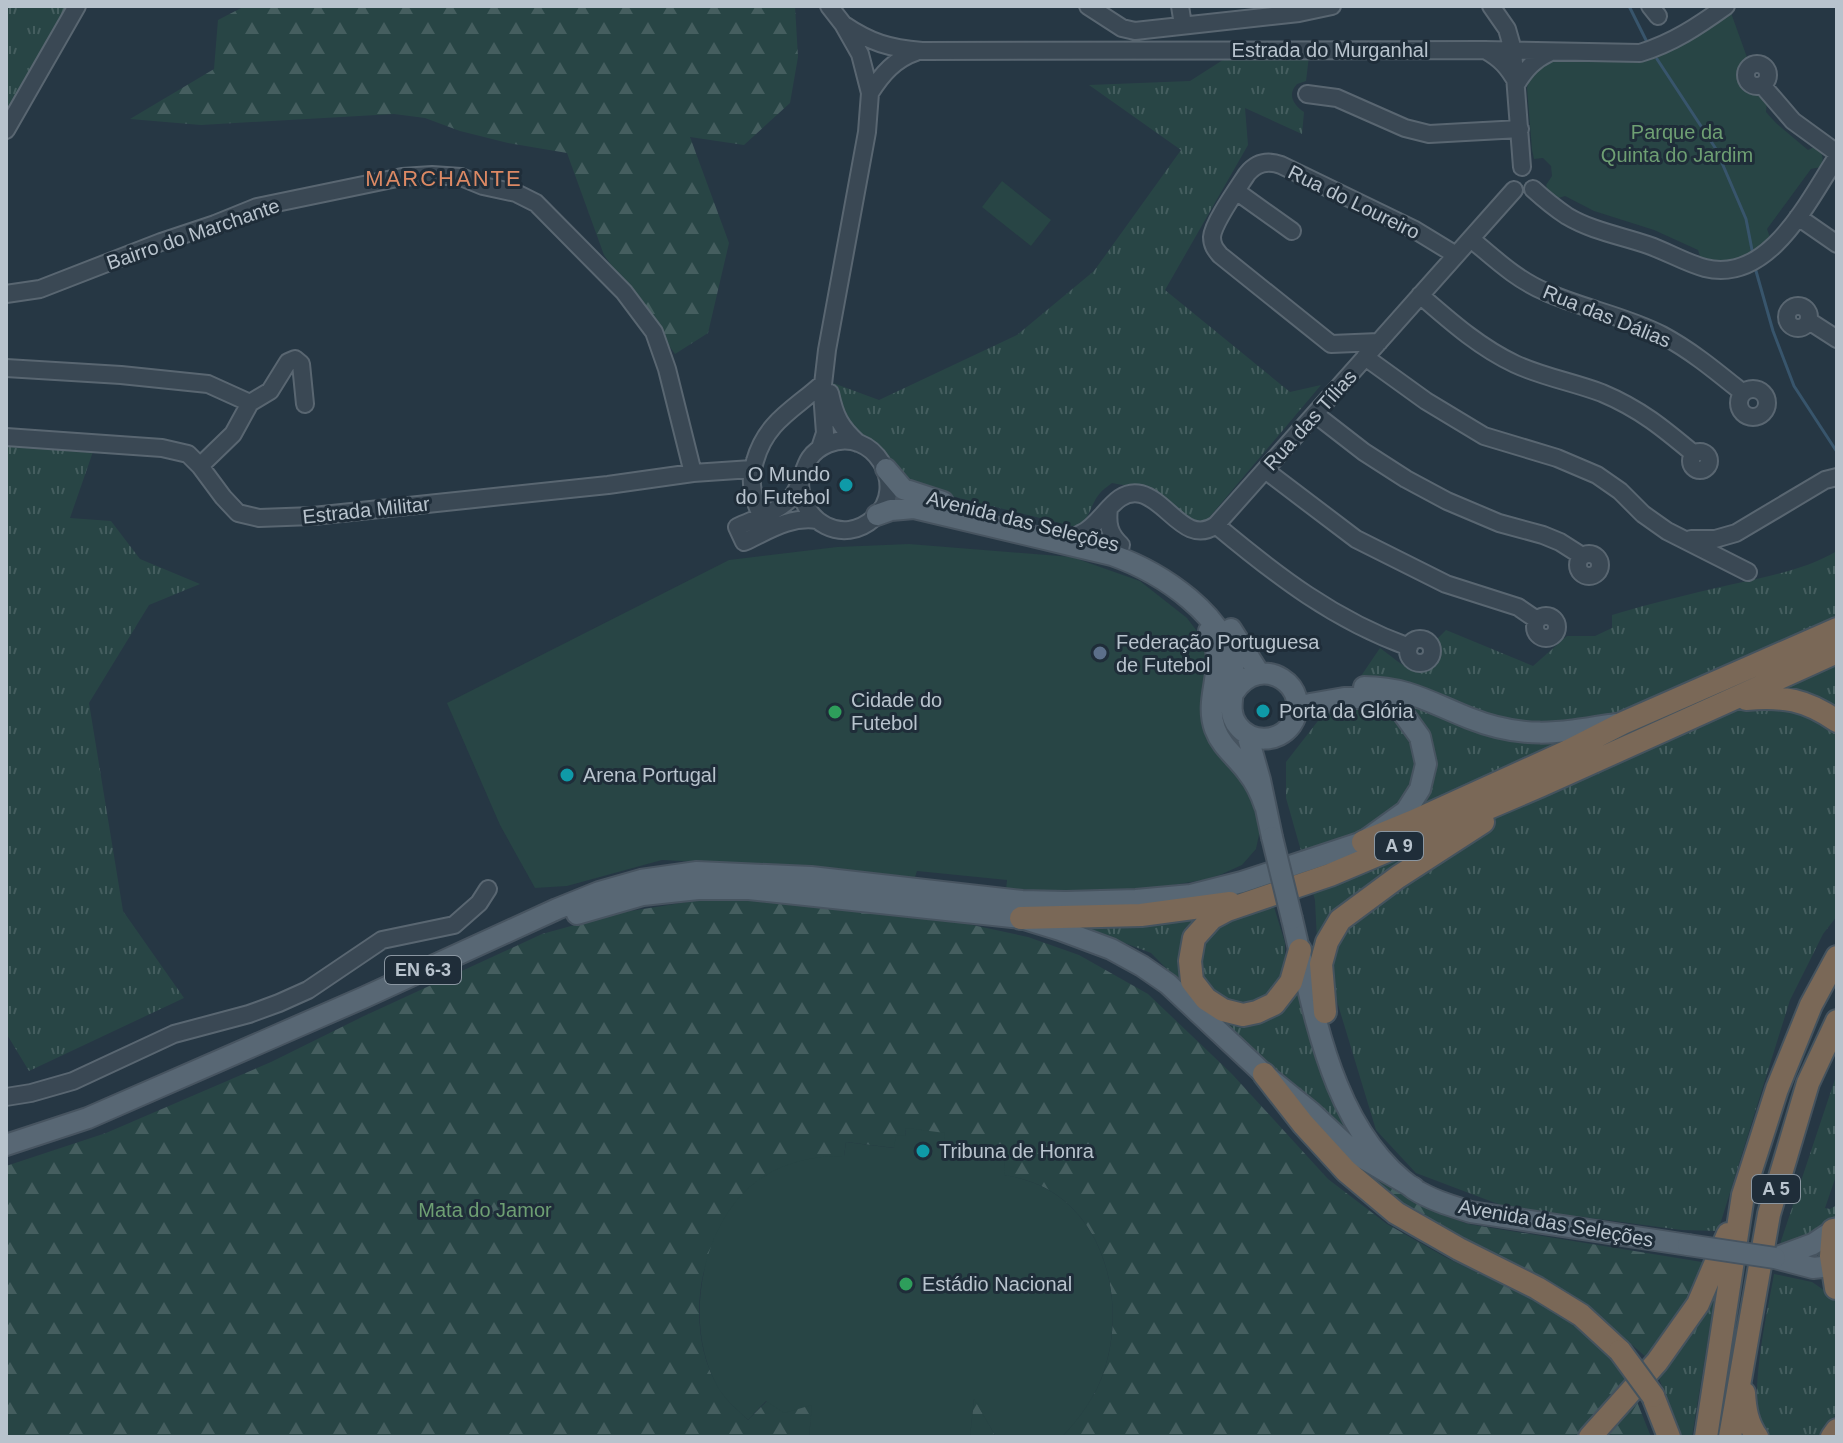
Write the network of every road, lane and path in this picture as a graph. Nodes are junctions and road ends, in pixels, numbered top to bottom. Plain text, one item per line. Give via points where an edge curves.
1 (77, 6) edge
2 (829, 6) edge
3 (1088, 6) edge
4 (1180, 6) edge
5 (1332, 6) edge
6 (1726, 6) edge
7 (1494, 10) edge
8 (843, 24) junction
9 (1183, 25) junction
10 (1483, 50) junction
11 (1513, 50) junction
12 (1551, 52) junction
13 (860, 54) junction
14 (894, 55) junction
15 (1517, 83) junction
16 (1762, 85) dead end
17 (870, 93) junction
18 (1307, 94) dead end
19 (1520, 129) junction
20 (6, 130) edge
21 (1837, 155) edge
22 (1522, 167) junction
23 (1533, 189) junction
24 (1514, 190) junction
25 (1236, 191) junction
26 (1798, 217) junction
27 (1292, 231) dead end
28 (1471, 239) junction
29 (1837, 244) edge
30 (1456, 255) junction
31 (6, 294) edge
32 (1420, 295) junction
33 (1809, 321) dead end
34 (1837, 339) edge
35 (1379, 342) junction
36 (1331, 344) junction
37 (1361, 362) junction
38 (6, 368) edge
39 (824, 377) junction
40 (1743, 393) dead end
41 (250, 403) junction
42 (305, 404) dead end
43 (796, 405) junction
44 (824, 414) junction
45 (1315, 414) junction
46 (6, 437) edge
47 (858, 443) junction
48 (820, 448) junction
49 (1694, 454) dead end
50 (200, 466) junction
51 (752, 469) junction
52 (886, 469) junction
53 (1265, 470) junction
54 (693, 473) junction
55 (1837, 477) edge
56 (800, 483) junction
57 (1109, 508) junction
58 (761, 515) junction
59 (877, 515) junction
60 (817, 520) junction
61 (1216, 525) junction
62 (1736, 533) junction
63 (1080, 534) junction
64 (1685, 539) junction
65 (1121, 545) junction
66 (1582, 556) dead end
67 (1731, 563) junction
68 (1748, 572) dead end
69 (1200, 609) junction
70 (1537, 620) dead end
71 (1837, 629) edge
72 (1409, 647) dead end
73 (1837, 652) edge
74 (1259, 673) junction
75 (1234, 692) junction
76 (1296, 704) junction
77 (1710, 709) junction
78 (1837, 721) edge
79 (1623, 723) junction
80 (1256, 737) junction
81 (1540, 786) junction
82 (1265, 806) junction
83 (1278, 835) junction
84 (1363, 842) junction
85 (488, 889) dead end
86 (1255, 899) junction
87 (1066, 902) joint
88 (1298, 917) junction
89 (1021, 918) junction
90 (1300, 950) junction
91 (1837, 957) edge
92 (1325, 1012) junction
93 (1837, 1021) edge
94 (1264, 1074) junction
95 (1341, 1092) junction
96 (6, 1097) edge
97 (6, 1145) edge
98 (6, 1156) edge
99 (1414, 1188) junction
100 (1743, 1195) junction
101 (1835, 1229) edge
102 (1823, 1269) edge
103 (1743, 1365) junction
104 (1837, 1430) edge
105 (1590, 1437) edge
106 (1669, 1437) edge
107 (1706, 1437) edge
108 (1730, 1437) edge
109 (1757, 1437) edge
110 (1832, 1437) edge

1 - 20 street
2 - 8 street, Estrada do Murganhal
3 - 9 street via 1128,30
4 - 9 street
5 - 9 street
6 - 12 street, Estrada do Murganhal via 1664,46 1640,53
7 - 10 street via 1499,30
7 - 11 street
8 - 13 street, Estrada do Murganhal
8 - 14 street, Estrada do Murganhal
10 - 11 street, Estrada do Murganhal
10 - 14 street, Estrada do Murganhal
10 - 15 street via 1508,67
11 - 12 street, Estrada do Murganhal
11 - 15 street
12 - 15 street via 1536,59
13 - 14 street, Estrada do Murganhal via 883,64
13 - 17 street, Estrada do Murganhal
14 - 17 street
15 - 19 street
16 - 21 street via 1793,121
17 - 39 street
18 - 19 street via 1337,98 1429,134
19 - 22 street
21 - 26 street
22 - 23 street via 1535,174
22 - 24 street via 1510,178
23 - 24 street
23 - 26 street via 1581,223 1719,270 1743,267 1764,256
24 - 28 street, Rua das Tílias
25 - 27 street
25 - 30 street, Rua do Loureiro via 1253,167 1273,163
25 - 36 street, Rua do Loureiro via 1214,229 1214,248
26 - 29 street
28 - 30 street, Rua das Tílias
28 - 40 street, Rua das Dálias via 1512,274 1543,291 1662,335
30 - 32 street, Rua das Tílias
31 - 54 street, Bairro do Marchante via 40,289 257,207 402,177 461,177 536,203 624,292 654,332
32 - 35 street, Rua das Tílias
32 - 49 street via 1486,348 1542,375 1628,405
33 - 34 street
35 - 36 street
35 - 37 street, Rua das Tílias
36 - 37 street, Rua do Loureiro
37 - 45 street, Rua das Tílias
37 - 64 street, Rua do Loureiro via 1484,436 1597,475 1643,514
38 - 41 street via 208,384
39 - 43 street
39 - 44 street
39 - 47 street via 836,416
41 - 42 street via 270,391 295,359 301,364
41 - 50 street via 233,434
43 - 44 street via 813,404
43 - 51 street via 767,433
44 - 48 street
45 - 53 street, Rua das Tílias
45 - 66 street via 1364,452 1447,501 1543,535
46 - 50 street, Estrada Militar via 162,448 188,454
47 - 48 street via 842,441
47 - 52 street via 872,450
48 - 56 street via 804,466
50 - 54 street, Estrada Militar via 238,513 259,518
51 - 54 street, Estrada Militar
51 - 58 street
52 - 59 street via 888,494
52 - 63 main road, Avenida das Seleções via 911,493
53 - 61 street, Rua das Tílias
53 - 70 street via 1356,539 1446,584 1518,607
55 - 62 street
56 - 58 street via 788,501
56 - 60 street via 806,507
57 - 61 street via 1135,493 1151,498 1192,529 1205,531
57 - 63 street
57 - 65 street via 1109,529
58 - 60 street via 737,527 744,542 788,521
59 - 60 street via 848,530
59 - 69 main road, Avenida das Seleções via 914,508 1112,555 1168,582
61 - 72 street via 1315,601 1375,635
62 - 64 street
62 - 67 street via 1730,544
63 - 65 main road, Avenida das Seleções
64 - 67 street, Rua do Loureiro
65 - 74 main road, Avenida das Seleções via 1160,563 1206,597
67 - 68 street, Rua do Loureiro
69 - 75 main road, Avenida das Seleções via 1230,655
69 - 82 main road via 1216,647 1214,728 1258,786
71 - 79 highway, A 9
73 - 77 highway, A 9
74 - 75 main road
74 - 76 main road via 1289,684
75 - 80 main road, Avenida das Seleções via 1234,720
76 - 79 main road via 1311,694 1367,686 1425,698 1470,719 1529,733
76 - 80 main road via 1286,731 1277,737
76 - 84 main road via 1376,698 1402,712 1420,737 1426,764 1420,789 1406,811
77 - 78 highway via 1747,698 1781,697 1817,707
77 - 81 highway, A 9
79 - 84 highway, A 9
80 - 82 main road, Avenida das Seleções via 1252,749
80 - 83 main road, Avenida das Seleções via 1269,762
81 - 86 highway, A 9 via 1330,875
81 - 92 highway via 1340,920 1321,964
82 - 83 main road, Avenida das Seleções
83 - 88 main road, Avenida das Seleções
84 - 87 main road, A 9 via 1191,895
85 - 96 street via 454,925 382,940 308,990 279,1003 174,1034 73,1081
86 - 89 highway, A 9 via 1141,915
86 - 90 highway via 1212,918 1194,938 1192,981 1206,999 1243,1015 1274,1004 1291,982
87 - 97 main road, EN 6-3 via 811,877 697,872 641,880 557,909 88,1118
88 - 90 main road, Avenida das Seleções
88 - 92 main road, Avenida das Seleções
89 - 94 main road via 1098,944 1142,966
89 - 98 main road, EN 6-3 via 749,889 643,895 563,918 109,1121
90 - 95 main road, Avenida das Seleções via 1323,1047
91 - 100 highway, A 5 via 1777,1089
92 - 95 main road, Avenida das Seleções
93 - 103 highway, A 5 via 1808,1083 1769,1214
94 - 99 main road via 1356,1154
94 - 106 highway, bridge via 1346,1171 1396,1213 1581,1315 1620,1351 1653,1396
95 - 99 main road, Avenida das Seleções via 1361,1132
99 - 102 main road, Avenida das Seleções, bridge via 1471,1212
100 - 105 highway via 1698,1304 1657,1362
100 - 107 highway, A 5
101 - 102 highway
103 - 108 highway, A 5
103 - 109 highway via 1746,1413
104 - 110 highway

